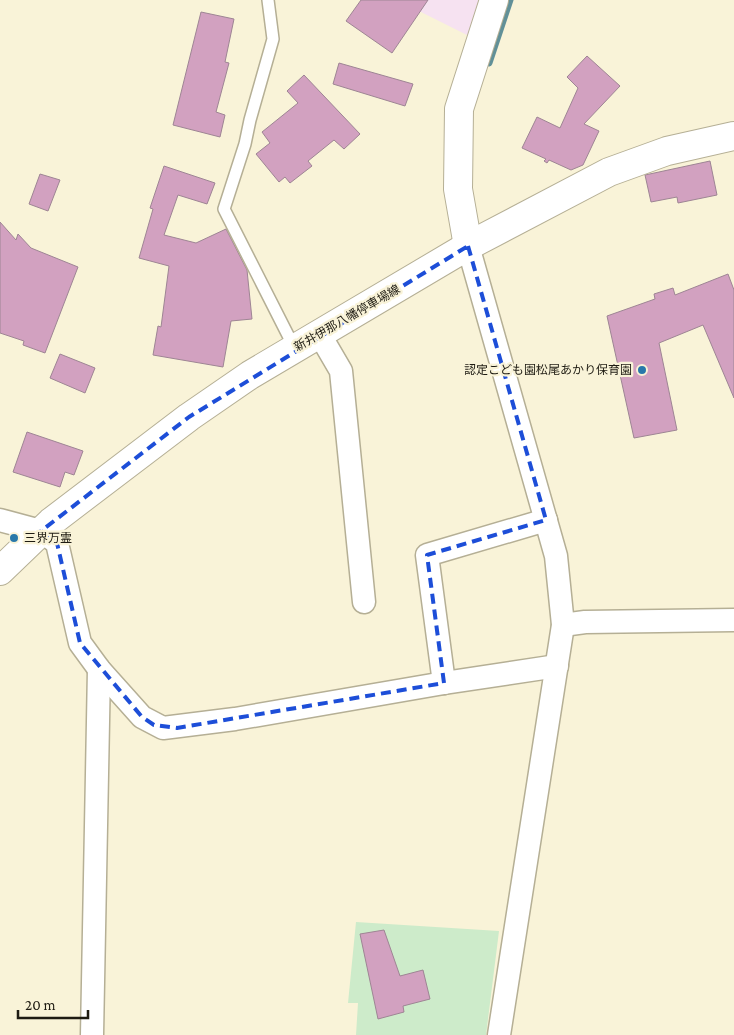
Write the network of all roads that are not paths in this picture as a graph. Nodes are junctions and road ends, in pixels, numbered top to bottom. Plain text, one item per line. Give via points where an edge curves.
1 (268, 0) edge
2 (494, 0) edge
3 (734, 136) edge
4 (468, 246) junction
5 (320, 335) junction
6 (295, 349) junction
7 (0, 520) edge
8 (546, 520) junction
9 (41, 531) junction
10 (0, 571) edge
11 (364, 602) dead end
12 (734, 620) edge
13 (563, 625) junction
14 (557, 666) junction
15 (99, 669) junction
16 (444, 682) junction
17 (92, 1035) edge
18 (500, 1035) edge

1 - 6 lane via 273,39 224,209
2 - 4 main road via 459,109 458,190
3 - 4 main road, 新井伊那八幡停車場線 via 667,151 609,172
4 - 5 main road, 新井伊那八幡停車場線
4 - 8 street
5 - 6 main road, 新井伊那八幡停車場線
5 - 11 street via 341,371
6 - 9 main road, 新井伊那八幡停車場線 via 250,375 182,422
7 - 9 street
8 - 13 street via 556,556
8 - 16 street via 427,555
9 - 10 main road, 新井伊那八幡停車場線
9 - 15 street via 57,543 80,643
12 - 13 street
13 - 14 street
14 - 16 street
14 - 18 street
15 - 16 street via 142,717 163,728 235,719
15 - 17 street

